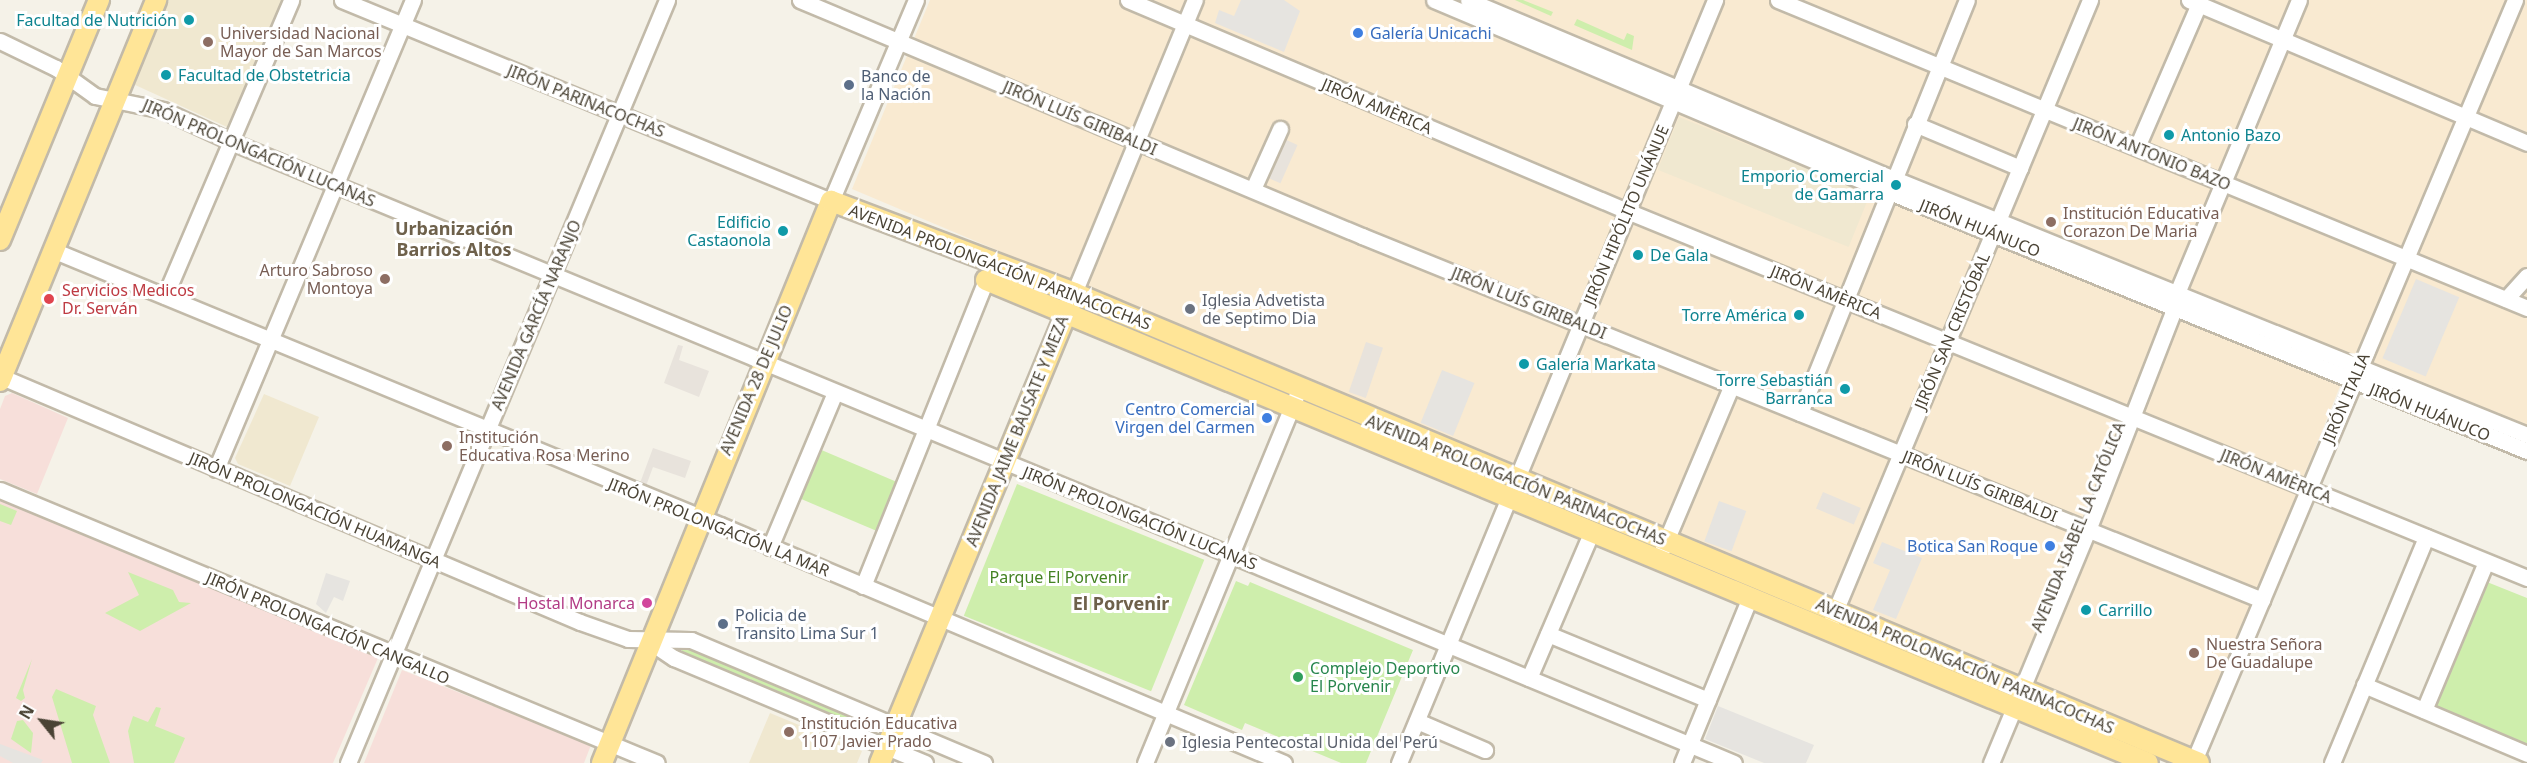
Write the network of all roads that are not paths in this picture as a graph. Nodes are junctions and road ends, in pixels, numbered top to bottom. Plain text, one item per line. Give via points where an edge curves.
1 (99, 0) edge
2 (156, 0) edge
3 (291, 0) edge
4 (342, 0) edge
5 (413, 0) edge
6 (667, 0) edge
7 (800, 0) edge
8 (916, 0) edge
9 (1128, 0) edge
10 (1195, 0) edge
11 (1434, 0) edge
12 (1468, 0) edge
13 (1715, 0) edge
14 (1778, 0) edge
15 (1967, 0) edge
16 (2090, 0) edge
17 (2300, 0) edge
18 (2515, 0) edge
19 (2194, 2) edge
20 (1457, 4) edge
21 (1185, 23) junction
22 (402, 25) junction
23 (2283, 39) junction
24 (0, 41) edge
25 (899, 42) junction
26 (1939, 66) junction
27 (66, 77) junction
28 (1676, 94) junction
29 (114, 101) junction
30 (2044, 109) junction
31 (2466, 115) junction
32 (620, 116) junction
33 (1915, 124) junction
34 (1280, 129) dead end
35 (232, 142) junction
36 (1136, 142) junction
37 (2527, 143) edge
38 (2137, 147) junction
39 (2020, 168) junction
40 (2223, 183) junction
41 (334, 184) junction
42 (1889, 184) junction
43 (1253, 189) junction
44 (831, 201) junction
45 (1627, 211) junction
46 (1995, 226) junction
47 (2, 232) edge
48 (55, 251) junction
49 (2406, 256) junction
50 (553, 275) junction
51 (2527, 276) edge
52 (986, 280) joint
53 (165, 296) junction
54 (2506, 299) junction
55 (1844, 300) junction
56 (2173, 301) junction
57 (1070, 302) junction
58 (2527, 308) edge
59 (1581, 324) junction
60 (1947, 342) junction
61 (270, 343) junction
62 (764, 363) junction
63 (2360, 365) junction
64 (1, 379) edge
65 (2354, 380) junction
66 (1732, 386) junction
67 (835, 392) junction
68 (1295, 397) junction
69 (2449, 411) junction
70 (1800, 413) junction
71 (2128, 415) junction
72 (926, 429) junction
73 (487, 431) junction
74 (2527, 435) edge
75 (2527, 452) edge
76 (1900, 454) junction
77 (1004, 462) junction
78 (216, 469) junction
79 (1513, 488) junction
80 (2309, 489) junction
81 (0, 490) edge
82 (700, 518) junction
83 (2084, 528) junction
84 (1593, 531) junction
85 (2426, 537) junction
86 (770, 547) junction
87 (1662, 550) junction
88 (1231, 555) junction
89 (433, 559) junction
90 (2486, 562) junction
91 (2527, 578) edge
92 (863, 586) junction
93 (1750, 597) junction
94 (2262, 600) junction
95 (940, 618) junction
96 (1831, 621) junction
97 (1548, 634) junction
98 (650, 642) junction
99 (1448, 645) junction
100 (393, 656) junction
101 (1528, 678) junction
102 (2364, 685) junction
103 (2014, 697) junction
104 (1708, 700) junction
105 (2424, 710) junction
106 (1166, 714) junction
107 (1417, 721) junction
108 (895, 726) junction
109 (609, 743) junction
110 (1690, 745) junction
111 (1485, 750) dead end
112 (2527, 754) edge
113 (883, 755) edge
114 (2195, 762) edge
115 (348, 763) edge
116 (602, 763) edge
117 (657, 763) edge
118 (925, 763) edge
119 (984, 763) edge
120 (1145, 763) edge
121 (1284, 763) edge
122 (1399, 763) edge
123 (1682, 763) edge
124 (1734, 763) edge
125 (1982, 763) edge
126 (1992, 763) edge
127 (2148, 763) edge
128 (2332, 763) edge

1 - 27 main road
2 - 29 main road
3 - 35 street
4 - 22 street, JIRÓN PARINACOCHAS
5 - 22 street
6 - 32 street, AVENIDA GARCÍA NARANJO
7 - 25 street, JIRÓN LUÍS GIRIBALDI
8 - 25 street, AVENIDA 28 DE JULIO
9 - 21 street, JIRÓN AMÈRICA
10 - 21 street, AVENIDA JAIME BAUSATE Y MEZA
11 - 20 street, JIRÓN HUÁNUCO
12 - 28 street, JIRÓN HUÁNUCO
13 - 28 street, JIRÓN HIPÓLITO UNÁNUE
14 - 26 street, JIRÓN ANTONIO BAZO
15 - 26 street
16 - 30 street, JIRÓN SAN CRISTÓBAL
17 - 23 street, AVENIDA ISABEL LA CATÓLICA
18 - 31 street, JIRÓN ITALIA
19 - 23 street
19 - 38 street
20 - 28 street, JIRÓN HUÁNUCO
21 - 36 street, AVENIDA JAIME BAUSATE Y MEZA
21 - 45 street, JIRÓN AMÈRICA
22 - 32 street, JIRÓN PARINACOCHAS
22 - 41 street
23 - 31 street
23 - 40 street, AVENIDA ISABEL LA CATÓLICA
24 - 27 street, JIRÓN PROLONGACIÓN LUCANAS
25 - 36 street, JIRÓN LUÍS GIRIBALDI
25 - 44 street, AVENIDA 28 DE JULIO
26 - 30 street, JIRÓN ANTONIO BAZO
26 - 33 street
27 - 29 street, JIRÓN PROLONGACIÓN LUCANAS via 84,91
27 - 47 main road
28 - 42 street, JIRÓN HUÁNUCO
28 - 45 street, JIRÓN HIPÓLITO UNÁNUE
29 - 35 street, JIRÓN PROLONGACIÓN LUCANAS via 132,100 164,110
29 - 48 main road
30 - 38 street, JIRÓN ANTONIO BAZO
30 - 39 street, JIRÓN SAN CRISTÓBAL
31 - 37 street
31 - 49 street, JIRÓN ITALIA
32 - 44 street, JIRÓN PARINACOCHAS
32 - 50 street, AVENIDA GARCÍA NARANJO
33 - 39 street
33 - 42 street
34 - 43 street
35 - 41 street, JIRÓN PROLONGACIÓN LUCANAS
35 - 53 street
36 - 43 street, JIRÓN LUÍS GIRIBALDI
36 - 57 street, AVENIDA JAIME BAUSATE Y MEZA
38 - 40 street, JIRÓN ANTONIO BAZO
39 - 46 street, JIRÓN SAN CRISTÓBAL
40 - 49 street, JIRÓN ANTONIO BAZO
40 - 56 street, AVENIDA ISABEL LA CATÓLICA
41 - 50 street, JIRÓN PROLONGACIÓN LUCANAS
41 - 61 street
42 - 46 street, JIRÓN HUÁNUCO
42 - 55 street
43 - 59 street, JIRÓN LUÍS GIRIBALDI
44 - 57 main road, AVENIDA PROLONGACIÓN PARINACOCHAS
44 - 62 main road, AVENIDA 28 DE JULIO
45 - 55 street, JIRÓN AMÈRICA
45 - 59 street, JIRÓN HIPÓLITO UNÁNUE
46 - 56 street, JIRÓN HUÁNUCO
46 - 60 street, JIRÓN SAN CRISTÓBAL
48 - 53 street, JIRÓN PROLONGACIÓN LA MAR
48 - 64 main road
49 - 54 street, JIRÓN ANTONIO BAZO
49 - 63 street, JIRÓN ITALIA
50 - 62 street, JIRÓN PROLONGACIÓN LUCANAS
50 - 73 street, AVENIDA GARCÍA NARANJO
51 - 54 street
52 - 57 main road, AVENIDA PROLONGACIÓN PARINACOCHAS
52 - 72 street
53 - 61 street, JIRÓN PROLONGACIÓN LA MAR
54 - 58 street, JIRÓN ANTONIO BAZO
55 - 60 street, JIRÓN AMÈRICA
55 - 70 street
56 - 63 street, JIRÓN HUÁNUCO
56 - 65 street, JIRÓN HUÁNUCO
56 - 71 street, AVENIDA ISABEL LA CATÓLICA
57 - 68 main road, AVENIDA PROLONGACIÓN PARINACOCHAS
57 - 77 main road, AVENIDA JAIME BAUSATE Y MEZA
59 - 66 street, JIRÓN LUÍS GIRIBALDI
59 - 79 street, JIRÓN HIPÓLITO UNÁNUE
60 - 71 street, JIRÓN AMÈRICA
60 - 76 street, JIRÓN SAN CRISTÓBAL
61 - 73 street, JIRÓN PROLONGACIÓN LA MAR
61 - 78 street
62 - 67 street, JIRÓN PROLONGACIÓN LUCANAS
62 - 82 main road, AVENIDA 28 DE JULIO
63 - 65 street, JIRÓN ITALIA
63 - 69 street, JIRÓN HUÁNUCO
64 - 78 street, JIRÓN PROLONGACIÓN HUAMANGA
65 - 69 street, JIRÓN HUÁNUCO
65 - 80 street, JIRÓN ITALIA
66 - 70 street, JIRÓN LUÍS GIRIBALDI
66 - 87 street
67 - 72 street, JIRÓN PROLONGACIÓN LUCANAS
67 - 86 street
68 - 79 main road, AVENIDA PROLONGACIÓN PARINACOCHAS
68 - 88 street
69 - 74 street, JIRÓN HUÁNUCO
69 - 75 street, JIRÓN HUÁNUCO
70 - 76 street, JIRÓN LUÍS GIRIBALDI
71 - 80 street, JIRÓN AMÈRICA
71 - 83 street, AVENIDA ISABEL LA CATÓLICA
72 - 77 street, JIRÓN PROLONGACIÓN LUCANAS
72 - 92 street
73 - 82 street, JIRÓN PROLONGACIÓN LA MAR
73 - 89 street, AVENIDA GARCÍA NARANJO
76 - 83 street, JIRÓN LUÍS GIRIBALDI
76 - 96 street, JIRÓN SAN CRISTÓBAL
77 - 88 street, JIRÓN PROLONGACIÓN LUCANAS
77 - 95 main road, AVENIDA JAIME BAUSATE Y MEZA
78 - 89 street, JIRÓN PROLONGACIÓN HUAMANGA
79 - 84 main road, AVENIDA PROLONGACIÓN PARINACOCHAS
79 - 87 main road, AVENIDA PROLONGACIÓN PARINACOCHAS
79 - 99 street, JIRÓN HIPÓLITO UNÁNUE
80 - 85 street, JIRÓN AMÈRICA
80 - 94 street, JIRÓN ITALIA
81 - 100 street, JIRÓN PROLONGACIÓN CANGALLO
82 - 86 street, JIRÓN PROLONGACIÓN LA MAR
82 - 98 main road, AVENIDA 28 DE JULIO
83 - 94 street, JIRÓN LUÍS GIRIBALDI
83 - 103 street, AVENIDA ISABEL LA CATÓLICA
84 - 87 main road, AVENIDA PROLONGACIÓN PARINACOCHAS
84 - 97 street
85 - 90 street, JIRÓN AMÈRICA
85 - 102 street
86 - 92 street, JIRÓN PROLONGACIÓN LA MAR
87 - 93 main road, AVENIDA PROLONGACIÓN PARINACOCHAS
87 - 96 main road, AVENIDA PROLONGACIÓN PARINACOCHAS
88 - 99 street, JIRÓN PROLONGACIÓN LUCANAS
88 - 106 street
89 - 98 street, JIRÓN PROLONGACIÓN HUAMANGA via 628,639
89 - 100 street, AVENIDA GARCÍA NARANJO
90 - 91 street, JIRÓN AMÈRICA
90 - 105 street
92 - 95 street, JIRÓN PROLONGACIÓN LA MAR
93 - 96 main road, AVENIDA PROLONGACIÓN PARINACOCHAS
93 - 104 street
94 - 114 street, JIRÓN ITALIA
95 - 106 street, JIRÓN PROLONGACIÓN LA MAR
95 - 108 main road, AVENIDA JAIME BAUSATE Y MEZA
96 - 103 main road, AVENIDA PROLONGACIÓN PARINACOCHAS
97 - 101 street
97 - 104 street
98 - 108 street via 691,640
98 - 109 main road, AVENIDA 28 DE JULIO
98 - 113 street via 681,662
99 - 101 street, JIRÓN PROLONGACIÓN LUCANAS
99 - 107 street, JIRÓN HIPÓLITO UNÁNUE
100 - 109 street, JIRÓN PROLONGACIÓN CANGALLO
100 - 115 street, AVENIDA GARCÍA NARANJO
101 - 110 street, JIRÓN PROLONGACIÓN LUCANAS
102 - 105 street
102 - 128 street
103 - 114 main road, AVENIDA PROLONGACIÓN PARINACOCHAS
103 - 125 street, AVENIDA ISABEL LA CATÓLICA
103 - 126 street, AVENIDA ISABEL LA CATÓLICA
103 - 127 main road, AVENIDA PROLONGACIÓN PARINACOCHAS
104 - 110 street
105 - 112 street
106 - 120 street
106 - 121 street, JIRÓN PROLONGACIÓN LA MAR
107 - 111 street
107 - 122 street, JIRÓN HIPÓLITO UNÁNUE
108 - 113 main road, AVENIDA JAIME BAUSATE Y MEZA
108 - 119 street
109 - 116 main road, AVENIDA 28 DE JULIO
109 - 117 street, JIRÓN PROLONGACIÓN CANGALLO
110 - 123 street
110 - 124 street, JIRÓN PROLONGACIÓN LUCANAS
113 - 118 street

